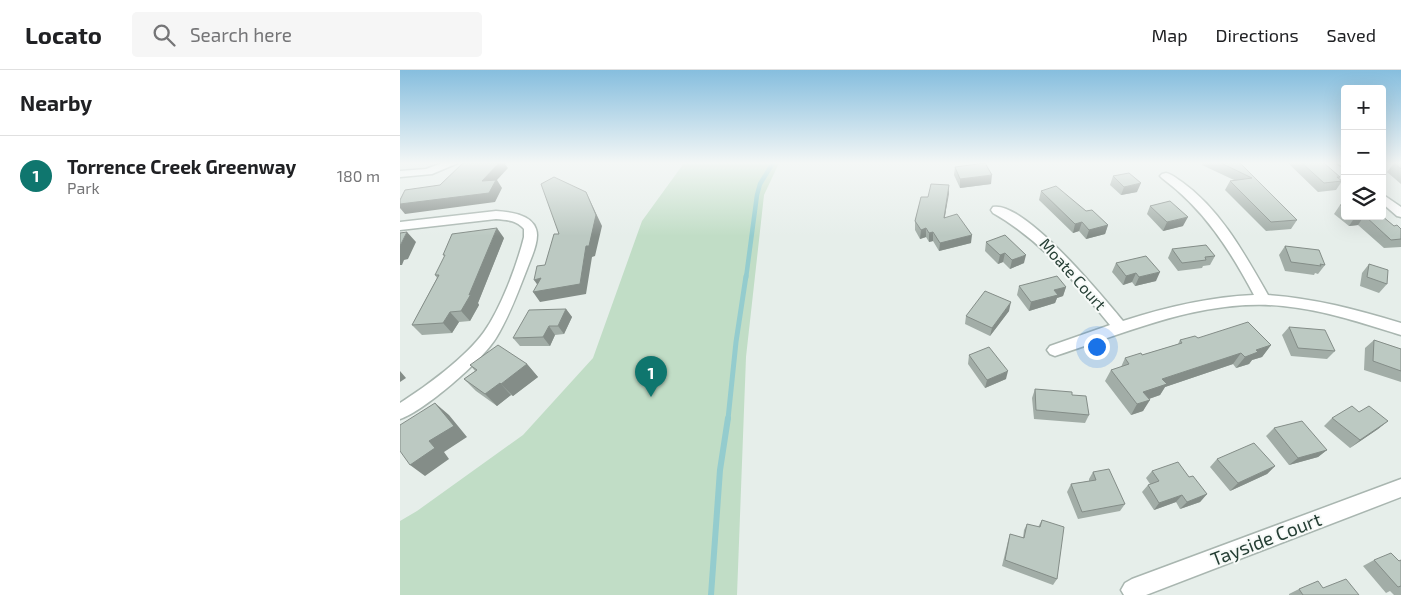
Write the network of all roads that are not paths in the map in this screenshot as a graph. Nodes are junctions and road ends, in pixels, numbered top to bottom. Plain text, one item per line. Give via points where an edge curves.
1 (1182, 188) edge
2 (1386, 200) edge
3 (997, 210) dead end
4 (1401, 213) edge
5 (400, 226) edge
6 (1264, 300) junction
7 (1120, 327) junction
8 (1401, 329) edge
9 (1055, 350) dead end
10 (400, 412) edge
11 (1401, 488) edge
12 (1132, 590) dead end

1 - 6 street via 1208,211 1227,236
2 - 4 street
3 - 7 street, Moate Court via 1038,235 1051,247
5 - 10 street via 503,216 522,221 530,228 531,237 502,313 489,335 437,386
6 - 7 street via 1196,306
6 - 8 street via 1354,314
7 - 9 street
11 - 12 street, Tayside Court

